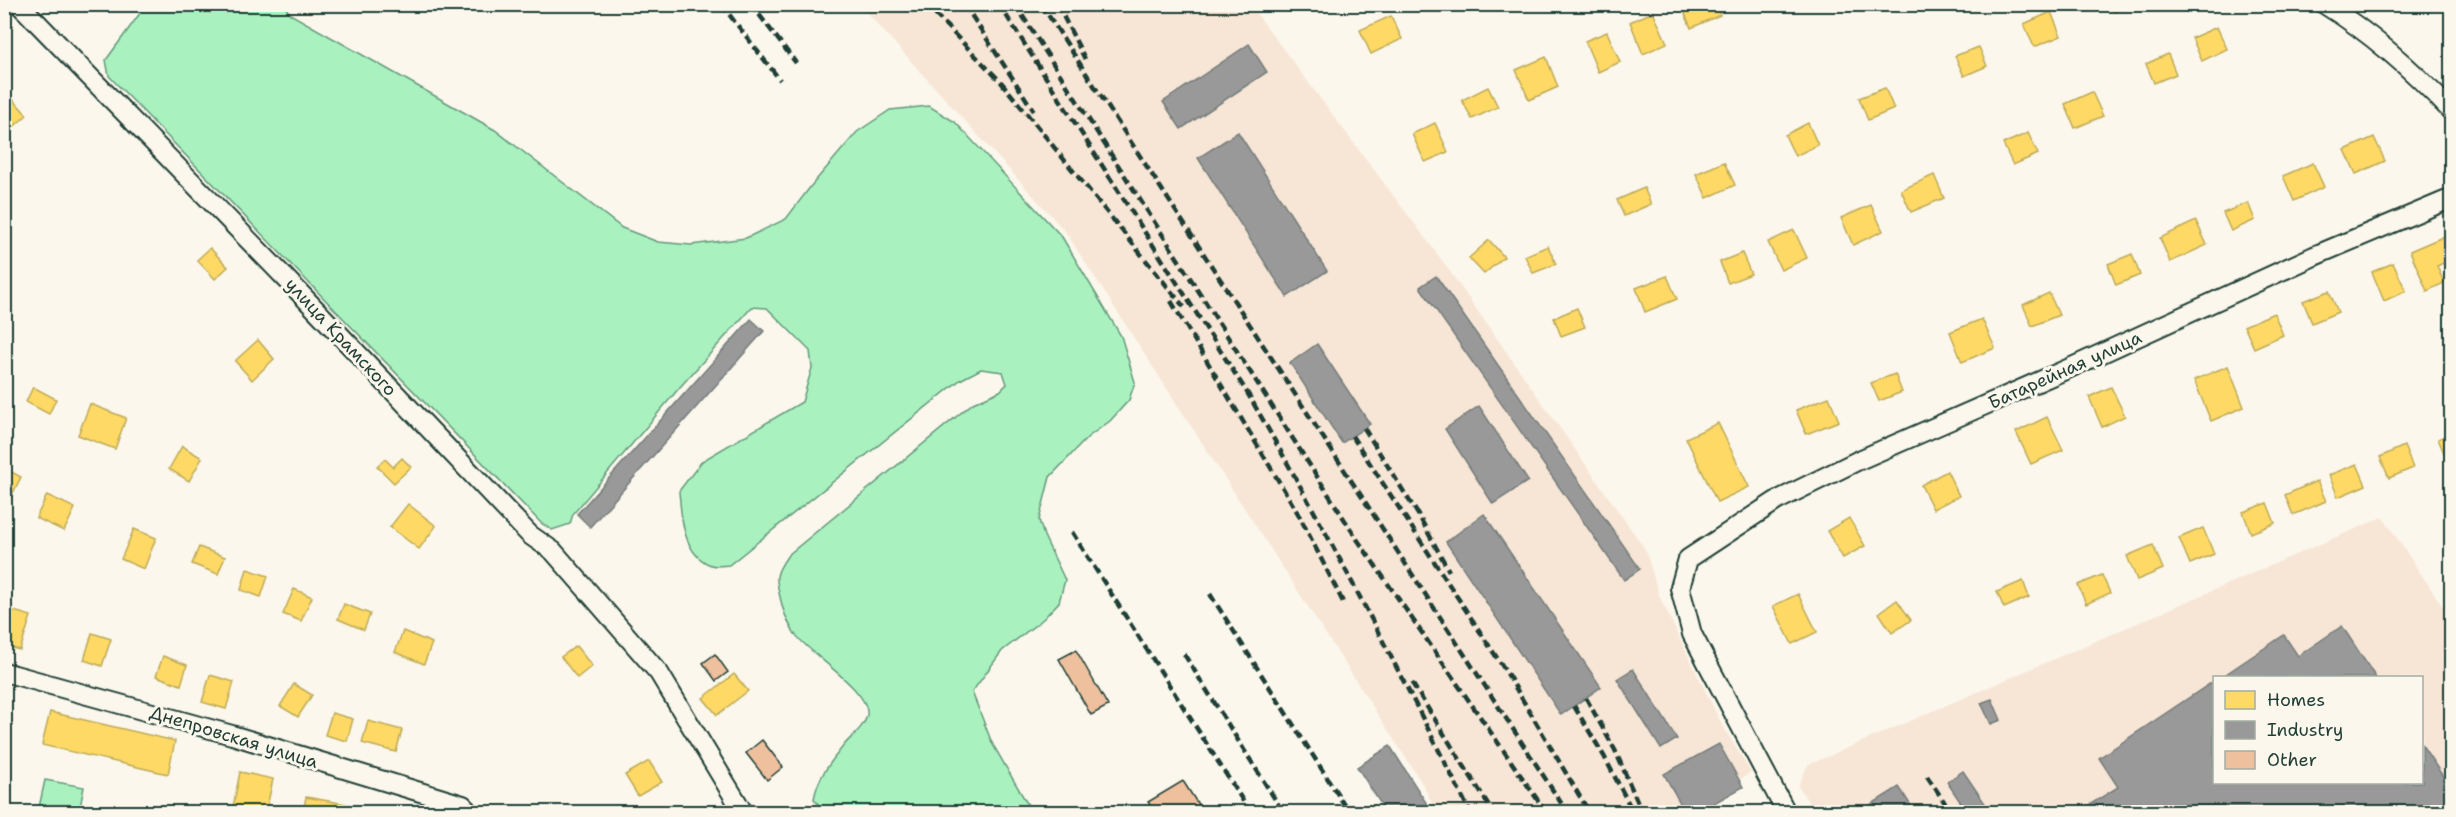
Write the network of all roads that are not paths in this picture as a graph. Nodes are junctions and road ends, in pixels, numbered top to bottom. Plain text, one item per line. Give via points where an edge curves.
1 (19, 4) edge
2 (2324, 4) edge
3 (2451, 112) edge
4 (2451, 198) edge
5 (4, 672) edge
6 (465, 809) edge
7 (743, 813) edge
8 (1786, 813) edge

1 - 7 street, улица Крамского via 530,535 553,551 659,673
2 - 3 street via 2350,20 2428,86
4 - 8 street, Батарейная улица via 1857,461 1776,501 1688,559 1680,588 1692,634
5 - 6 street, Днепровская улица via 232,735

